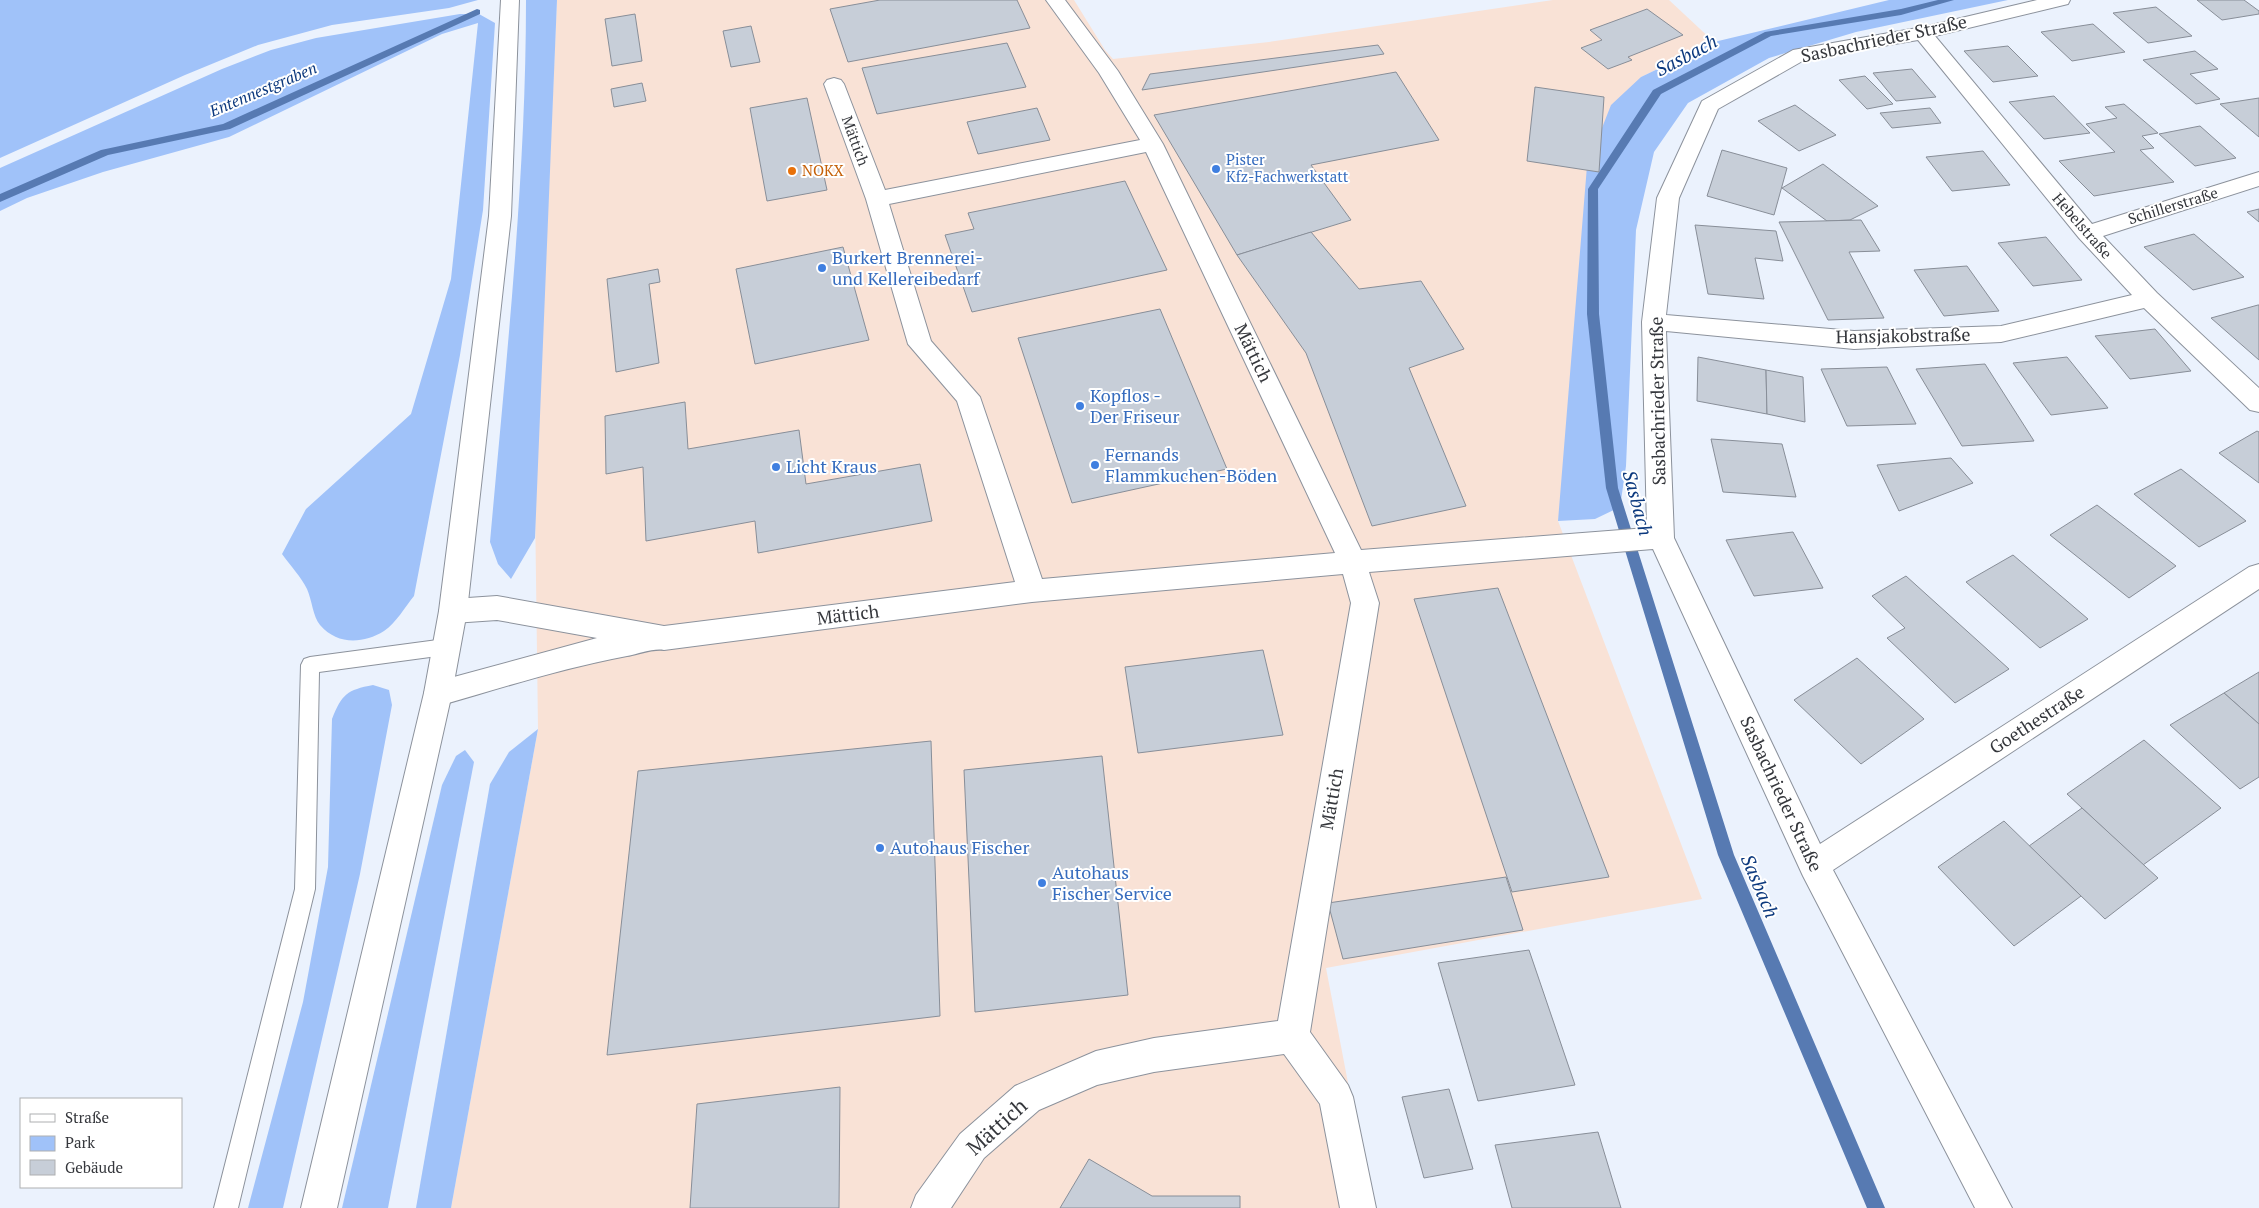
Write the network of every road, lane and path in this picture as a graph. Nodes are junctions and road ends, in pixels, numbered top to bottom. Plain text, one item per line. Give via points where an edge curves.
1 (510, 0) edge
2 (1055, 0) edge
3 (2061, 0) edge
4 (1923, 33) junction
5 (834, 84) dead end
6 (1153, 144) junction
7 (2259, 179) edge
8 (876, 199) junction
9 (2086, 233) junction
10 (2149, 299) junction
11 (1654, 322) junction
12 (2259, 403) edge
13 (1652, 539) junction
14 (1353, 562) junction
15 (2259, 575) edge
16 (1032, 592) junction
17 (453, 611) junction
18 (664, 638) junction
19 (445, 647) junction
20 (438, 693) junction
21 (1814, 865) junction
22 (1292, 1036) junction
23 (226, 1208) edge
24 (318, 1208) edge
25 (930, 1208) edge
26 (1358, 1208) edge
27 (1994, 1208) edge

1 - 17 street via 500,216
2 - 6 street, Mättich via 1108,71
3 - 4 street, Sasbachrieder Straße
4 - 9 street, Hebelstraße
4 - 11 street, Sasbachrieder Straße via 1800,54 1709,105 1668,198
5 - 8 street, Mättich
6 - 8 street
6 - 14 street, Mättich
7 - 9 street, Schillerstraße
8 - 16 street, Mättich via 920,344 968,397
9 - 10 street, Hebelstraße
10 - 11 street, Hansjakobstraße via 2001,334 1854,340
10 - 12 street, Hebelstraße
11 - 13 street, Sasbachrieder Straße
13 - 14 street, Mättich
13 - 21 street, Sasbachrieder Straße
14 - 16 street, Mättich
14 - 22 street, Mättich via 1365,603
15 - 21 street, Goethestraße
16 - 18 street, Mättich
17 - 18 street, Mättich via 496,608
17 - 19 street
18 - 20 street, Mättich via 591,650
19 - 20 street
19 - 23 lane via 310,666 305,889
20 - 24 street
21 - 27 street, Sasbachrieder Straße
22 - 25 street, Mättich via 1154,1055 1096,1068 1027,1098 972,1146
22 - 26 street via 1336,1097

